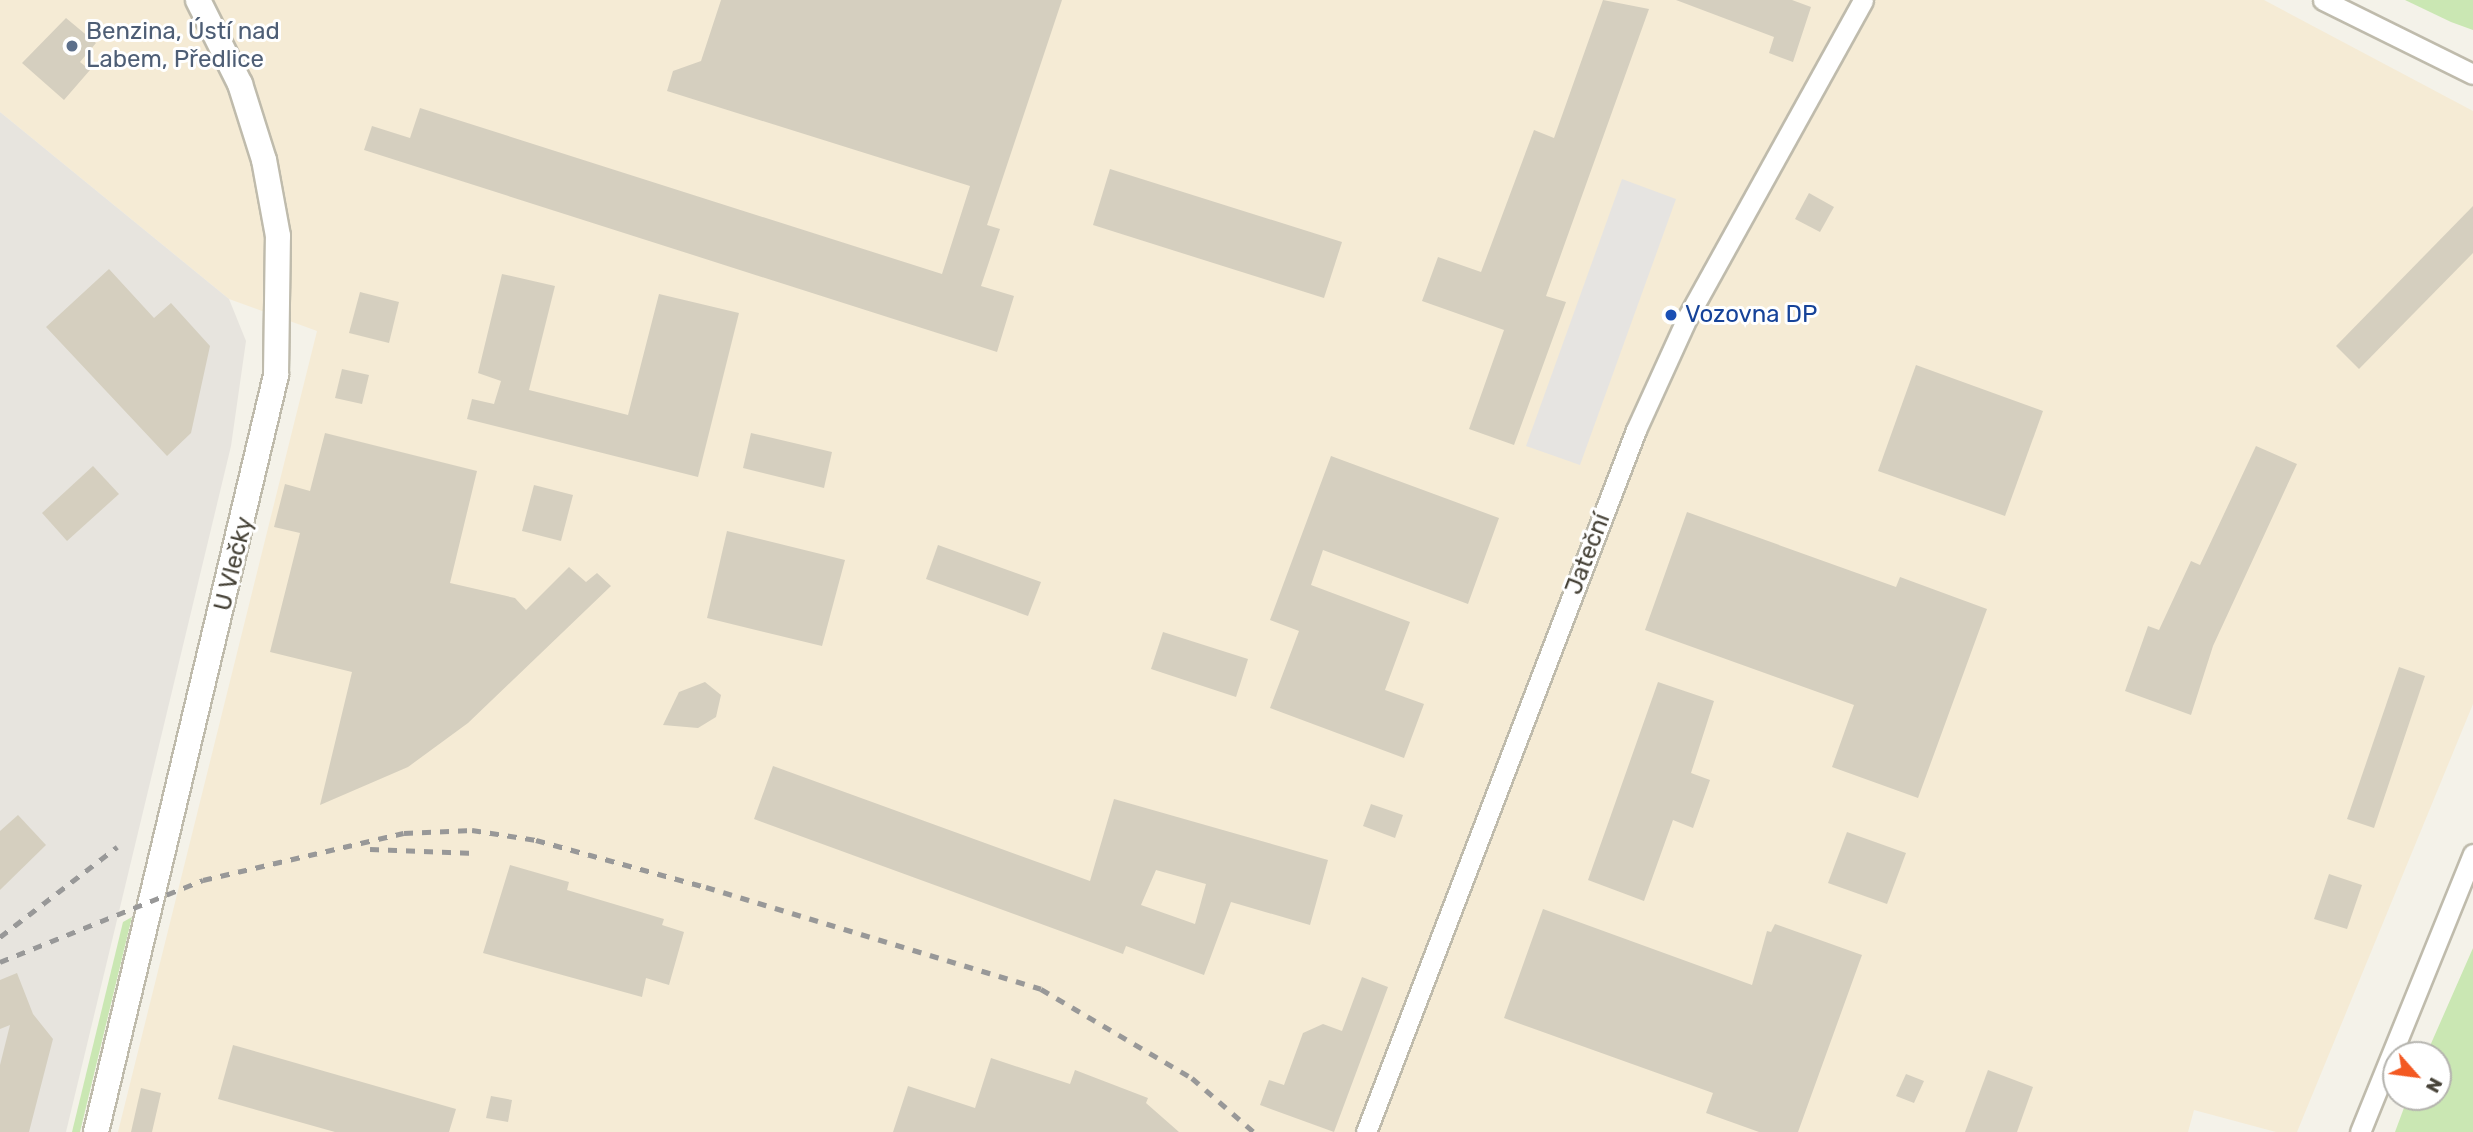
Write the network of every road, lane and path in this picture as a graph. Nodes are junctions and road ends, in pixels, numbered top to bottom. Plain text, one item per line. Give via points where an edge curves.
1 (198, 0) edge
2 (1863, 0) edge
3 (2323, 0) edge
4 (2473, 74) edge
5 (2473, 854) edge
6 (96, 1132) edge
7 (1366, 1132) edge
8 (2360, 1132) edge

1 - 6 street, U Vlečky via 240,84 264,160 278,236 276,375
2 - 7 street, Jateční via 1687,318 1636,430
3 - 4 street
5 - 8 street

